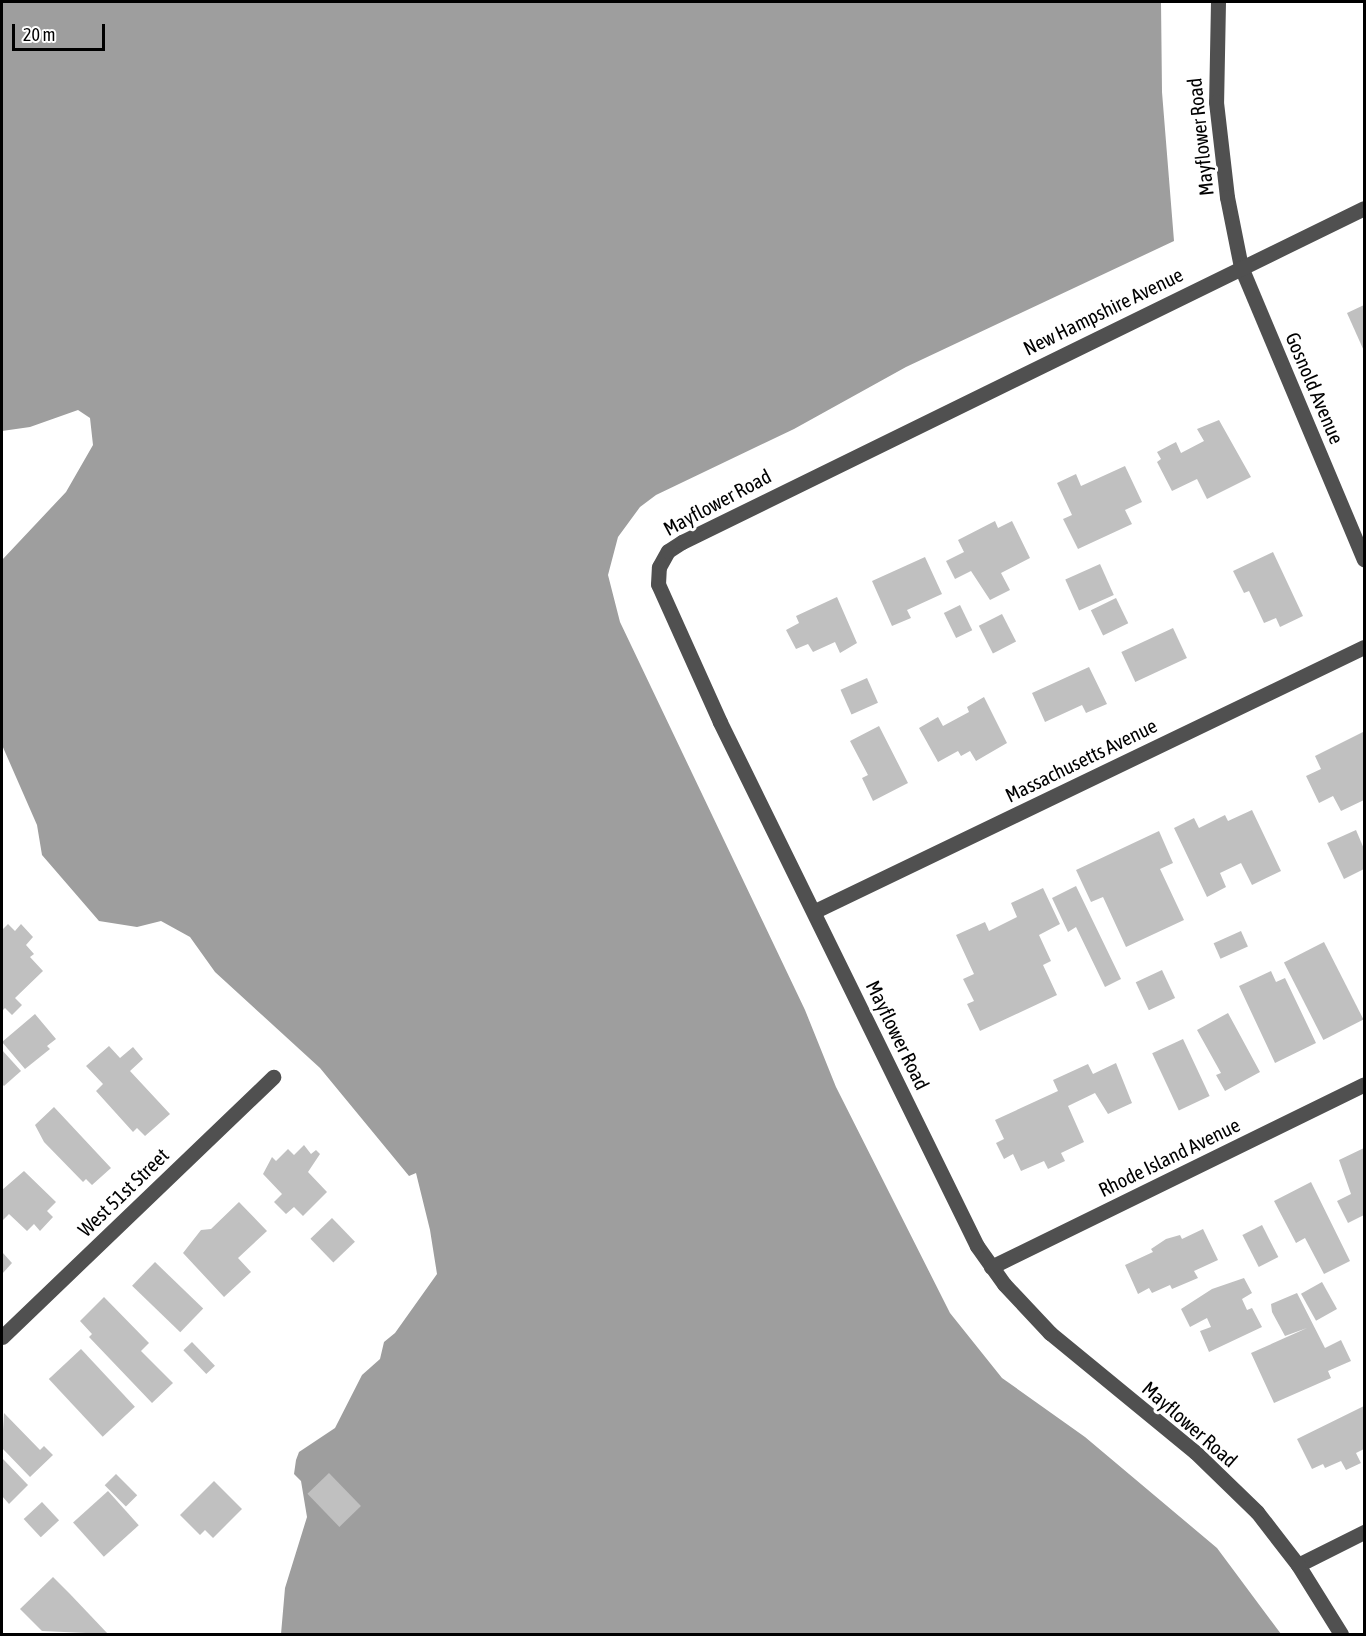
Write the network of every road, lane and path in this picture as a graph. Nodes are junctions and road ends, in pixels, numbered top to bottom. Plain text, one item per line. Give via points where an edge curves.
1 (1218, 2) edge
2 (1365, 208) edge
3 (1241, 267) junction
4 (860, 453) joint
5 (1365, 559) edge
6 (1365, 647) edge
7 (815, 911) junction
8 (273, 1077) dead end
9 (1365, 1084) edge
10 (991, 1267) junction
11 (2, 1337) edge
12 (1365, 1532) edge
13 (1298, 1565) junction
14 (1341, 1635) edge

1 - 3 street, Mayflower Road via 1216,102 1227,197
2 - 3 street, New Hampshire Avenue
3 - 4 street, New Hampshire Avenue
3 - 5 street, Gosnold Avenue
4 - 7 street, Mayflower Road via 682,542 668,550 659,567 658,584 720,722
6 - 7 street, Massachusetts Avenue
7 - 10 street, Mayflower Road via 977,1246
8 - 11 street, West 51st Street
9 - 10 street, Rhode Island Avenue
10 - 13 street, Mayflower Road via 1050,1333 1195,1452 1257,1512
12 - 13 street
13 - 14 street, Mayflower Road

